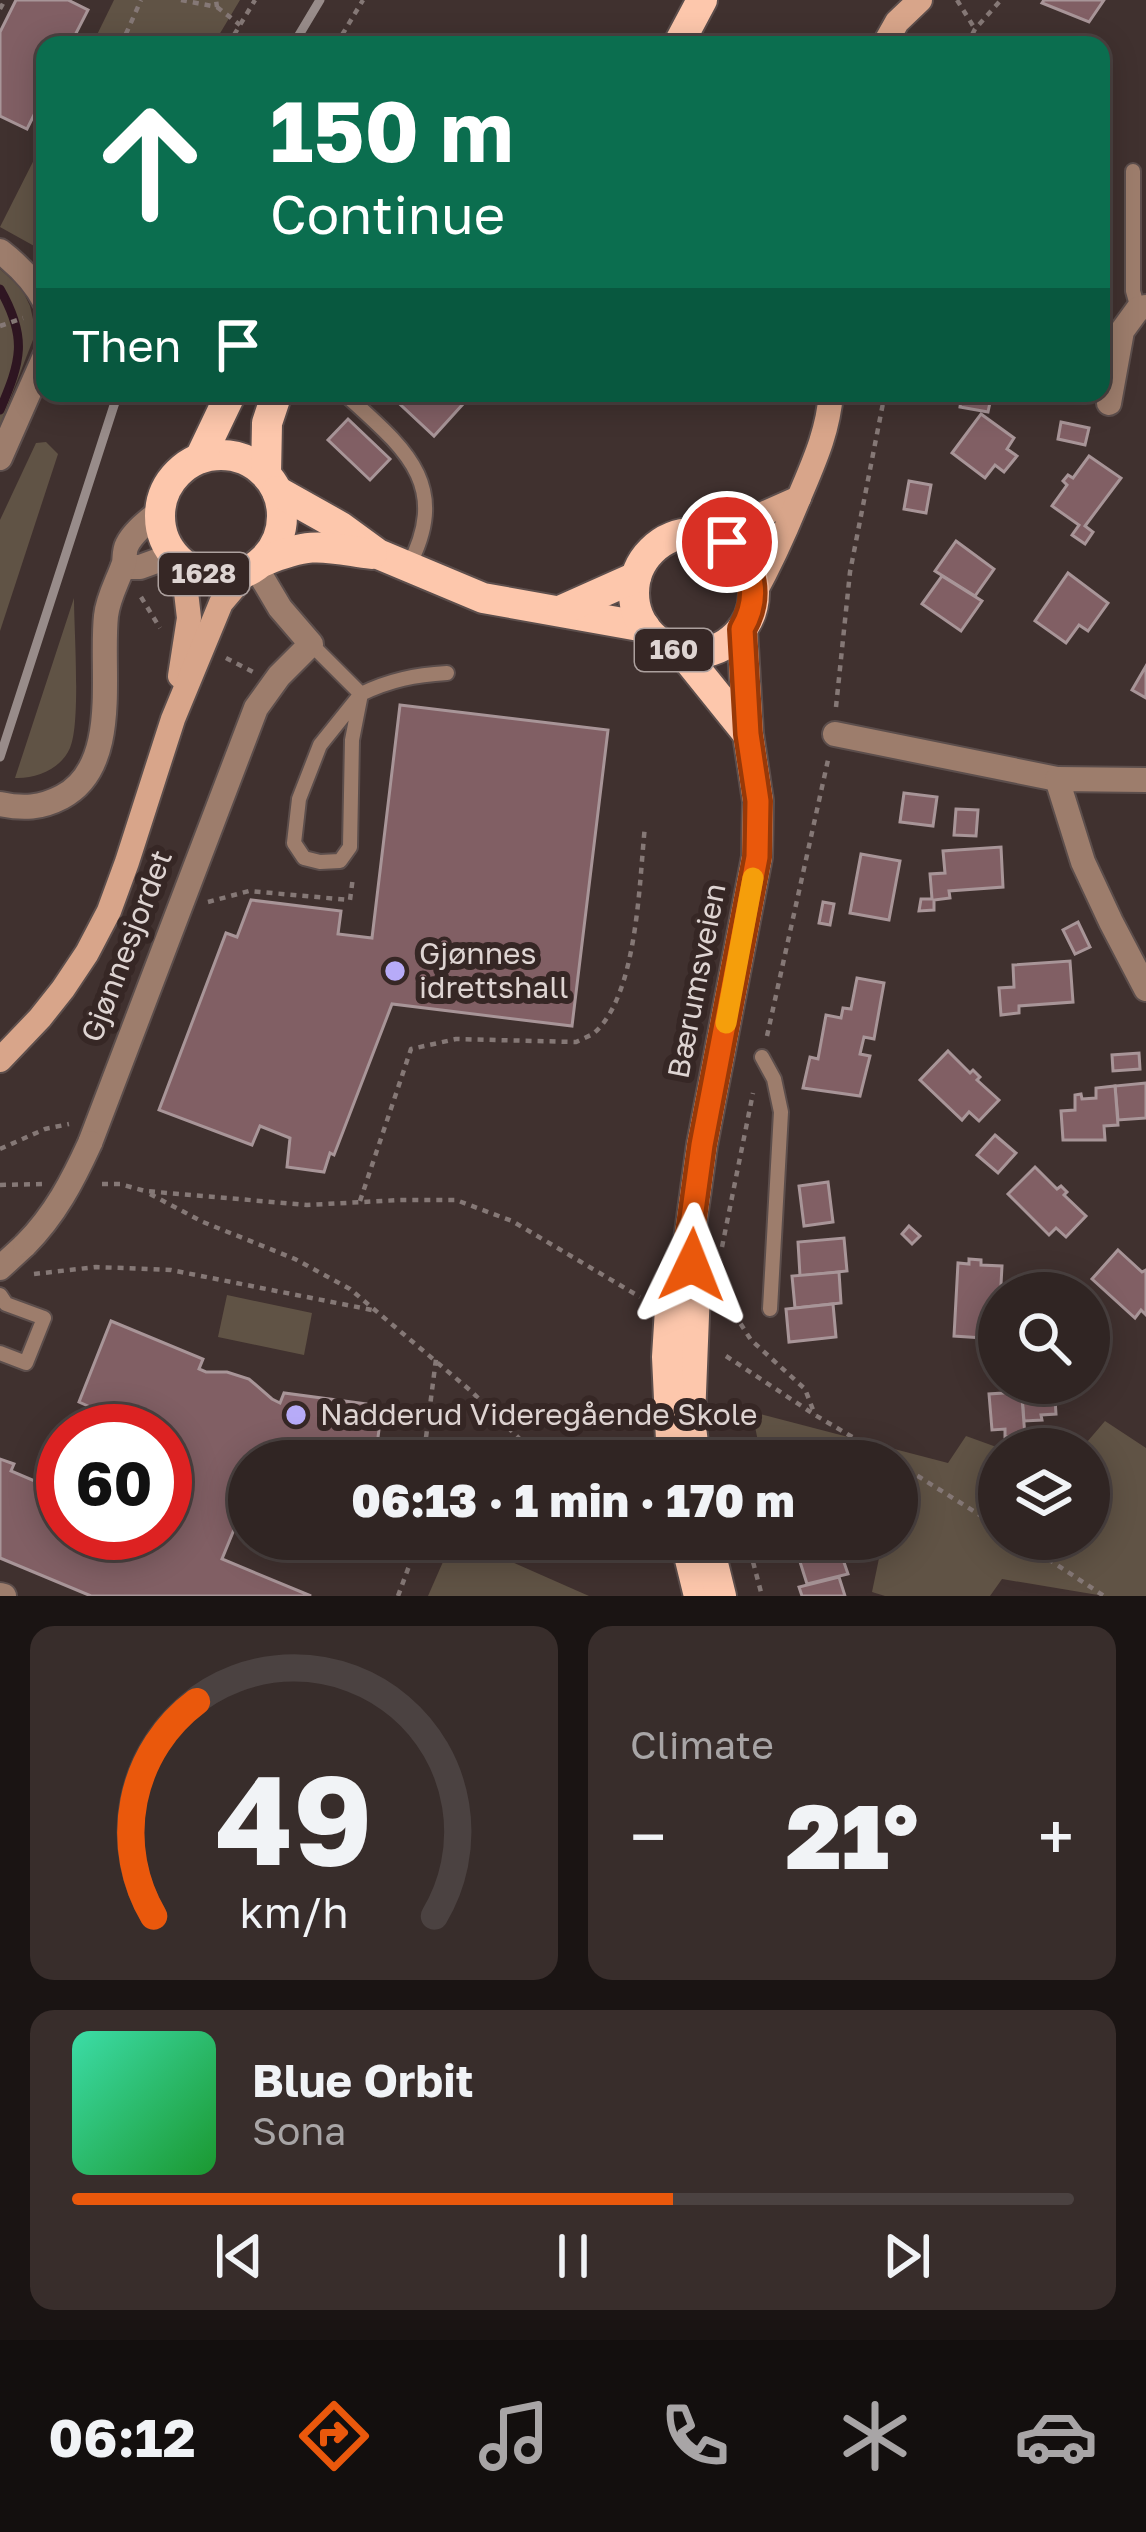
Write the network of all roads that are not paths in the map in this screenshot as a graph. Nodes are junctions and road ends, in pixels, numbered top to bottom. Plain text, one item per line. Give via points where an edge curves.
1 (702, 0) edge
2 (920, 0) edge
3 (683, 36) edge
4 (889, 36) edge
5 (1132, 171) dead end
6 (0, 251) edge
7 (36, 286) edge
8 (1142, 308) edge
9 (36, 376) edge
10 (1110, 397) edge
11 (227, 402) edge
12 (274, 402) edge
13 (354, 402) edge
14 (830, 402) edge
15 (0, 458) edge
16 (200, 458) junction
17 (272, 483) junction
18 (799, 498) junction
19 (159, 512) junction
20 (713, 536) junction
21 (378, 554) junction
22 (178, 560) junction
23 (256, 566) junction
24 (408, 567) junction
25 (129, 577) junction
26 (636, 577) junction
27 (754, 594) junction
28 (562, 610) junction
29 (645, 627) junction
30 (742, 629) junction
31 (311, 644) junction
32 (682, 652) junction
33 (447, 673) dead end
34 (361, 694) junction
35 (173, 719) junction
36 (748, 734) junction
37 (835, 734) road end
38 (1057, 779) junction
39 (1146, 780) edge
40 (0, 804) edge
41 (1146, 988) edge
42 (762, 1057) road end
43 (0, 1060) edge
44 (689, 1240) junction
45 (12, 1272) edge
46 (2, 1306) edge
47 (770, 1309) dead end
48 (0, 1353) edge
49 (671, 1440) edge
50 (693, 1440) edge
51 (690, 1560) edge
52 (712, 1560) edge
53 (699, 1596) edge
54 (721, 1596) edge

1 - 3 main road
2 - 4 main road
5 - 8 lane via 1132,272
6 - 7 street
8 - 10 street via 1122,331
9 - 15 street
11 - 16 main road, 1628
12 - 17 main road, 1628 via 267,423
13 - 24 lane via 398,442 422,481 426,512
14 - 18 main road via 822,447
16 - 17 main road via 238,457
16 - 19 main road, 1628 via 171,480
17 - 21 main road
17 - 23 main road, 1628 via 280,532
18 - 20 main road
18 - 27 main road
19 - 22 main road, 1628
19 - 25 street via 127,545
20 - 26 main road via 669,538 650,551
20 - 27 main road via 744,560
21 - 23 main road via 319,545
21 - 24 main road
22 - 23 main road, 1628 via 210,576
22 - 25 street
22 - 35 main road, Gjønnesjordet / 1628 via 189,618
23 - 31 street
23 - 35 main road, Gjønnesjordet / 1628 via 221,603
24 - 28 main road via 482,598
25 - 40 street via 113,586 106,614 94,763 53,802
26 - 28 main road
26 - 29 main road, 160 via 634,603
27 - 30 main road, 160
28 - 29 main road
29 - 32 main road, 160
30 - 32 main road, 160 via 718,648
30 - 36 main road, Bærumsveien / 160
31 - 34 lane
31 - 45 street, Gjønnesjordet, bridge via 256,708 94,1134
32 - 36 main road, 160
33 - 34 lane via 388,681
34 - 34 lane via 320,745 299,799 294,843 304,858 340,861 350,847
35 - 43 main road, Gjønnesjordet / 1628 via 109,911 63,989
36 - 44 main road, Bærumsveien / 160 via 757,857
37 - 38 street
38 - 39 street
38 - 41 street via 1083,862
42 - 47 lane via 781,1112
44 - 49 main road, Bærumsveien / 160 via 671,1293
44 - 50 main road, Bærumsveien / 160
46 - 48 lane via 44,1318 26,1363
51 - 53 main road
52 - 54 main road

